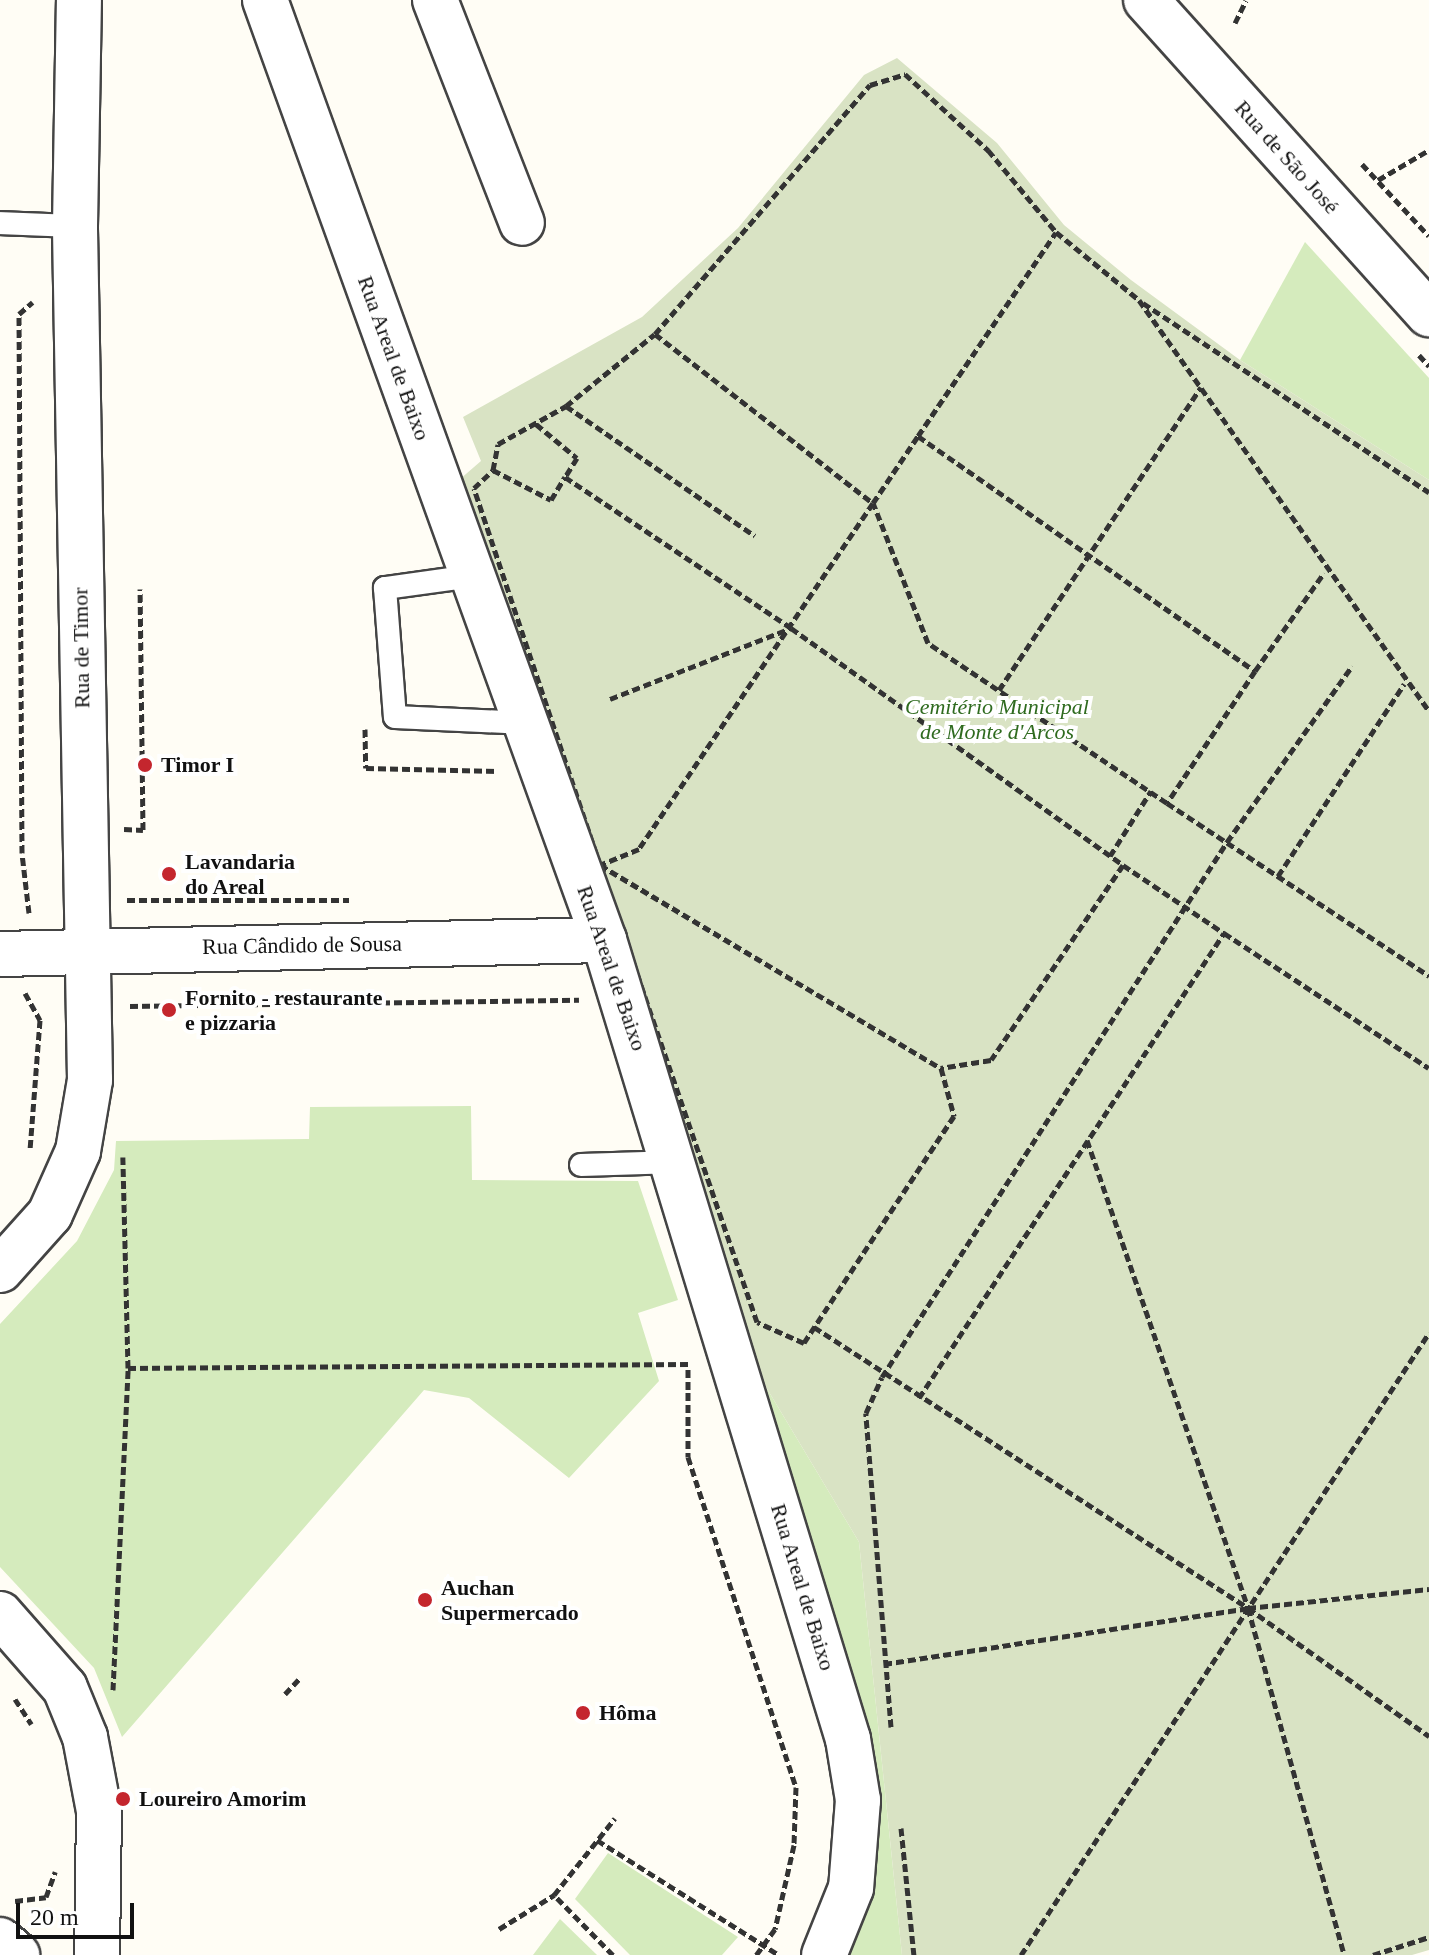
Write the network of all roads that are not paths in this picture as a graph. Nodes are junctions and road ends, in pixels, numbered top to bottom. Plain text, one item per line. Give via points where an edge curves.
1 (79, 0) edge
2 (265, 0) edge
3 (435, 0) edge
4 (1146, 0) edge
5 (0, 223) edge
6 (522, 223) dead end
7 (75, 226) junction
8 (1429, 314) edge
9 (472, 576) junction
10 (526, 723) junction
11 (604, 940) junction
12 (87, 949) junction
13 (0, 954) edge
14 (678, 1162) junction
15 (581, 1165) dead end
16 (0, 1270) edge
17 (0, 1614) edge
18 (1, 1922) edge
19 (17, 1955) edge
20 (97, 1955) edge
21 (824, 1955) edge

1 - 7 street, Rua de Timor
2 - 9 street, Rua Areal de Baixo
3 - 6 street
4 - 8 street, Rua de São José
5 - 7 lane
7 - 12 street, Rua de Timor
9 - 10 street, Rua Areal de Baixo
9 - 10 lane via 385,588 395,717
10 - 11 street, Rua Areal de Baixo
11 - 12 street, Rua Cândido de Sousa
11 - 14 street, Rua Areal de Baixo
12 - 13 street, Rua Cândido de Sousa
12 - 16 street, Rua de Timor via 90,1080 78,1151 50,1214
14 - 15 lane
14 - 21 street, Rua Areal de Baixo via 848,1739 858,1800 851,1888
17 - 20 street via 65,1688 85,1737 99,1811
18 - 19 street

